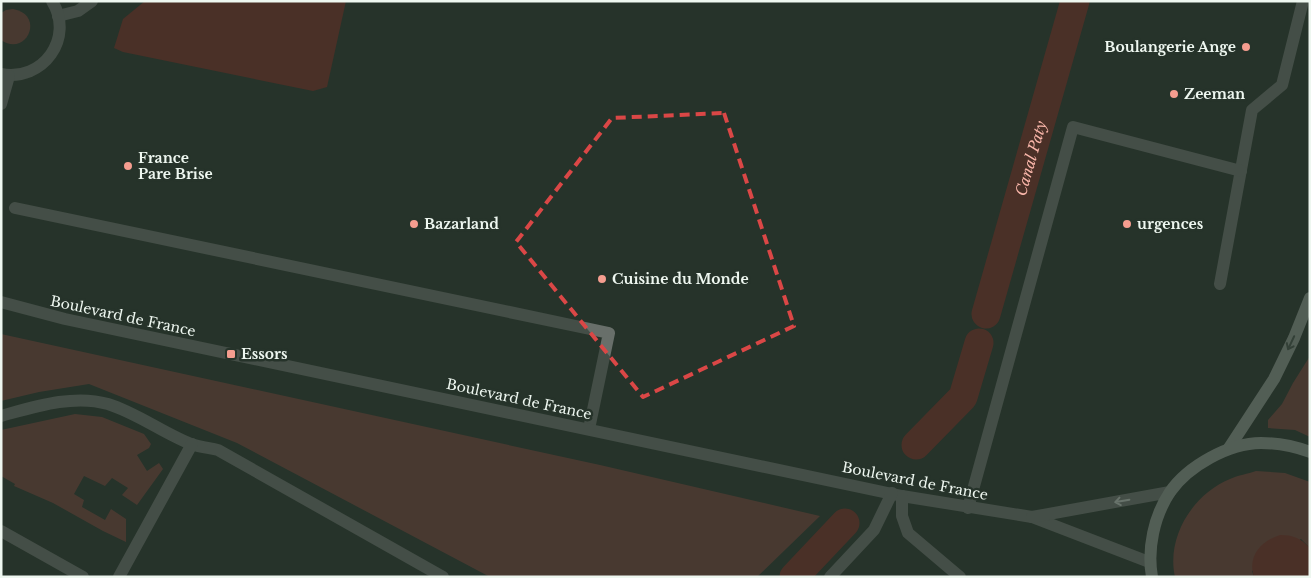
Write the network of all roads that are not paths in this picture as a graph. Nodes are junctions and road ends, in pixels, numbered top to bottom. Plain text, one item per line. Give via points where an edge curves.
1 (52, 1) edge
2 (92, 1) edge
3 (1303, 1) edge
4 (58, 16) junction
5 (5, 75) edge
6 (1, 104) edge
7 (1242, 171) junction
8 (15, 208) dead end
9 (1220, 284) dead end
10 (1310, 298) edge
11 (1, 302) edge
12 (1, 416) edge
13 (589, 429) junction
14 (192, 444) junction
15 (1229, 448) junction
16 (1310, 452) edge
17 (1170, 492) junction
18 (897, 494) junction
19 (968, 508) junction
20 (1032, 517) junction
21 (1, 531) edge
22 (1150, 562) junction
23 (83, 577) edge
24 (119, 577) edge
25 (443, 577) edge
26 (830, 577) edge
27 (960, 577) edge
28 (1152, 577) edge

1 - 4 street
2 - 4 street via 78,11
3 - 7 street via 1282,85 1252,110
4 - 5 street via 60,33 55,49 45,62 31,72
5 - 6 street
7 - 9 street
7 - 19 street via 1073,127
8 - 13 street via 609,334
10 -> 15 main road via 1274,379
11 - 13 street, Boulevard de France via 74,321
12 - 14 street via 60,403 85,401 107,404
13 - 18 street, Boulevard de France
14 - 24 street
14 - 25 street via 218,450
15 - 16 main road via 1260,442 1291,445
15 - 17 main road via 1196,466
17 -> 20 street, Boulevard de France
17 - 22 main road via 1154,526
18 - 19 street, Boulevard de France
18 - 26 street via 874,530
18 - 27 street via 908,533
19 - 20 street, Boulevard de France
20 - 22 street, Boulevard de France
21 - 23 street
22 - 28 main road

